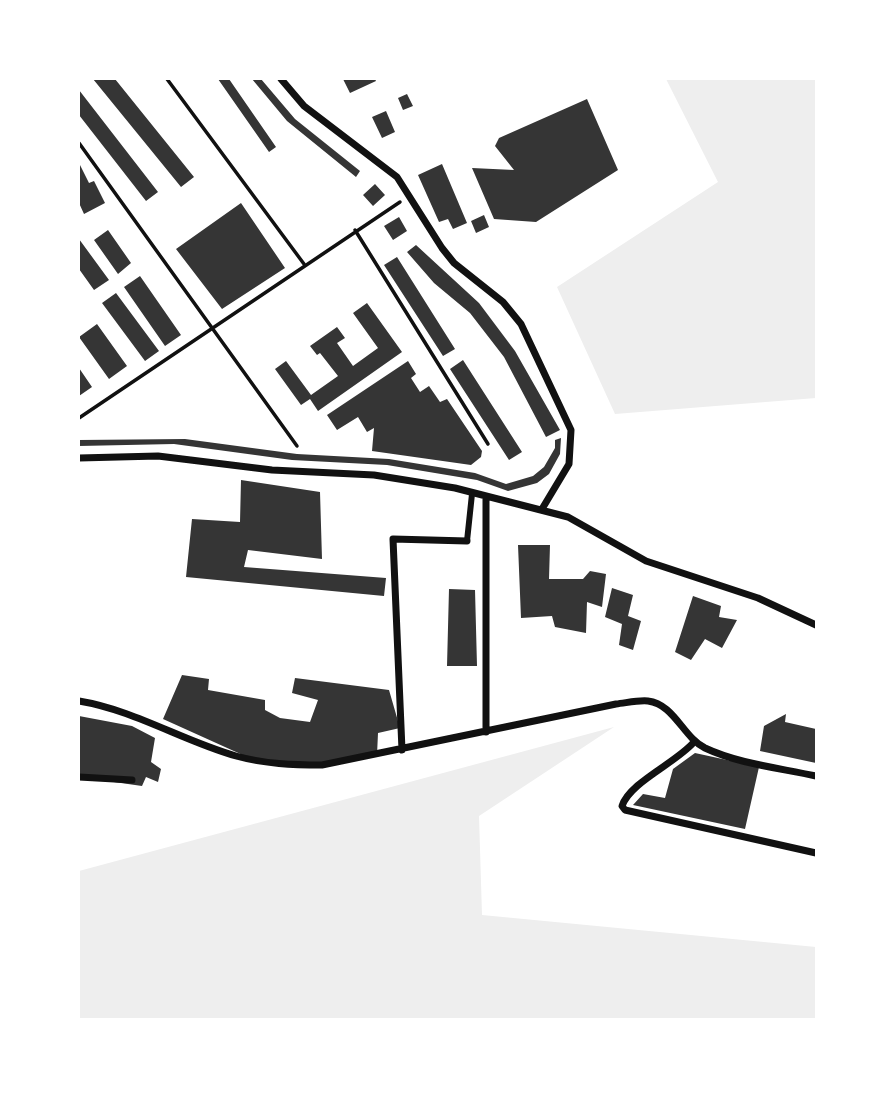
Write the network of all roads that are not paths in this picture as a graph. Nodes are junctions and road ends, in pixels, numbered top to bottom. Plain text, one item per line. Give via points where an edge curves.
1 (281, 79) edge
2 (79, 458) edge
3 (472, 494) junction
4 (486, 498) junction
5 (542, 509) junction
6 (467, 541) joint
7 (816, 625) edge
8 (79, 701) edge
9 (486, 732) junction
10 (694, 741) junction
11 (402, 750) junction
12 (816, 776) edge
13 (79, 777) edge
14 (132, 780) dead end
15 (816, 853) edge

1 - 5 street via 304,106 383,164 410,195 454,263 503,302 521,324 571,430 572,453
2 - 3 street via 158,456 272,470 374,475
3 - 4 street
3 - 6 street
4 - 5 street
4 - 9 street
5 - 7 street via 568,517 666,569 749,594
6 - 11 street via 393,539
8 - 11 street via 268,763 322,765
9 - 10 street via 648,701 670,713
9 - 11 street
10 - 12 street via 729,756
10 - 15 street via 629,794 622,806 625,810
13 - 14 street

